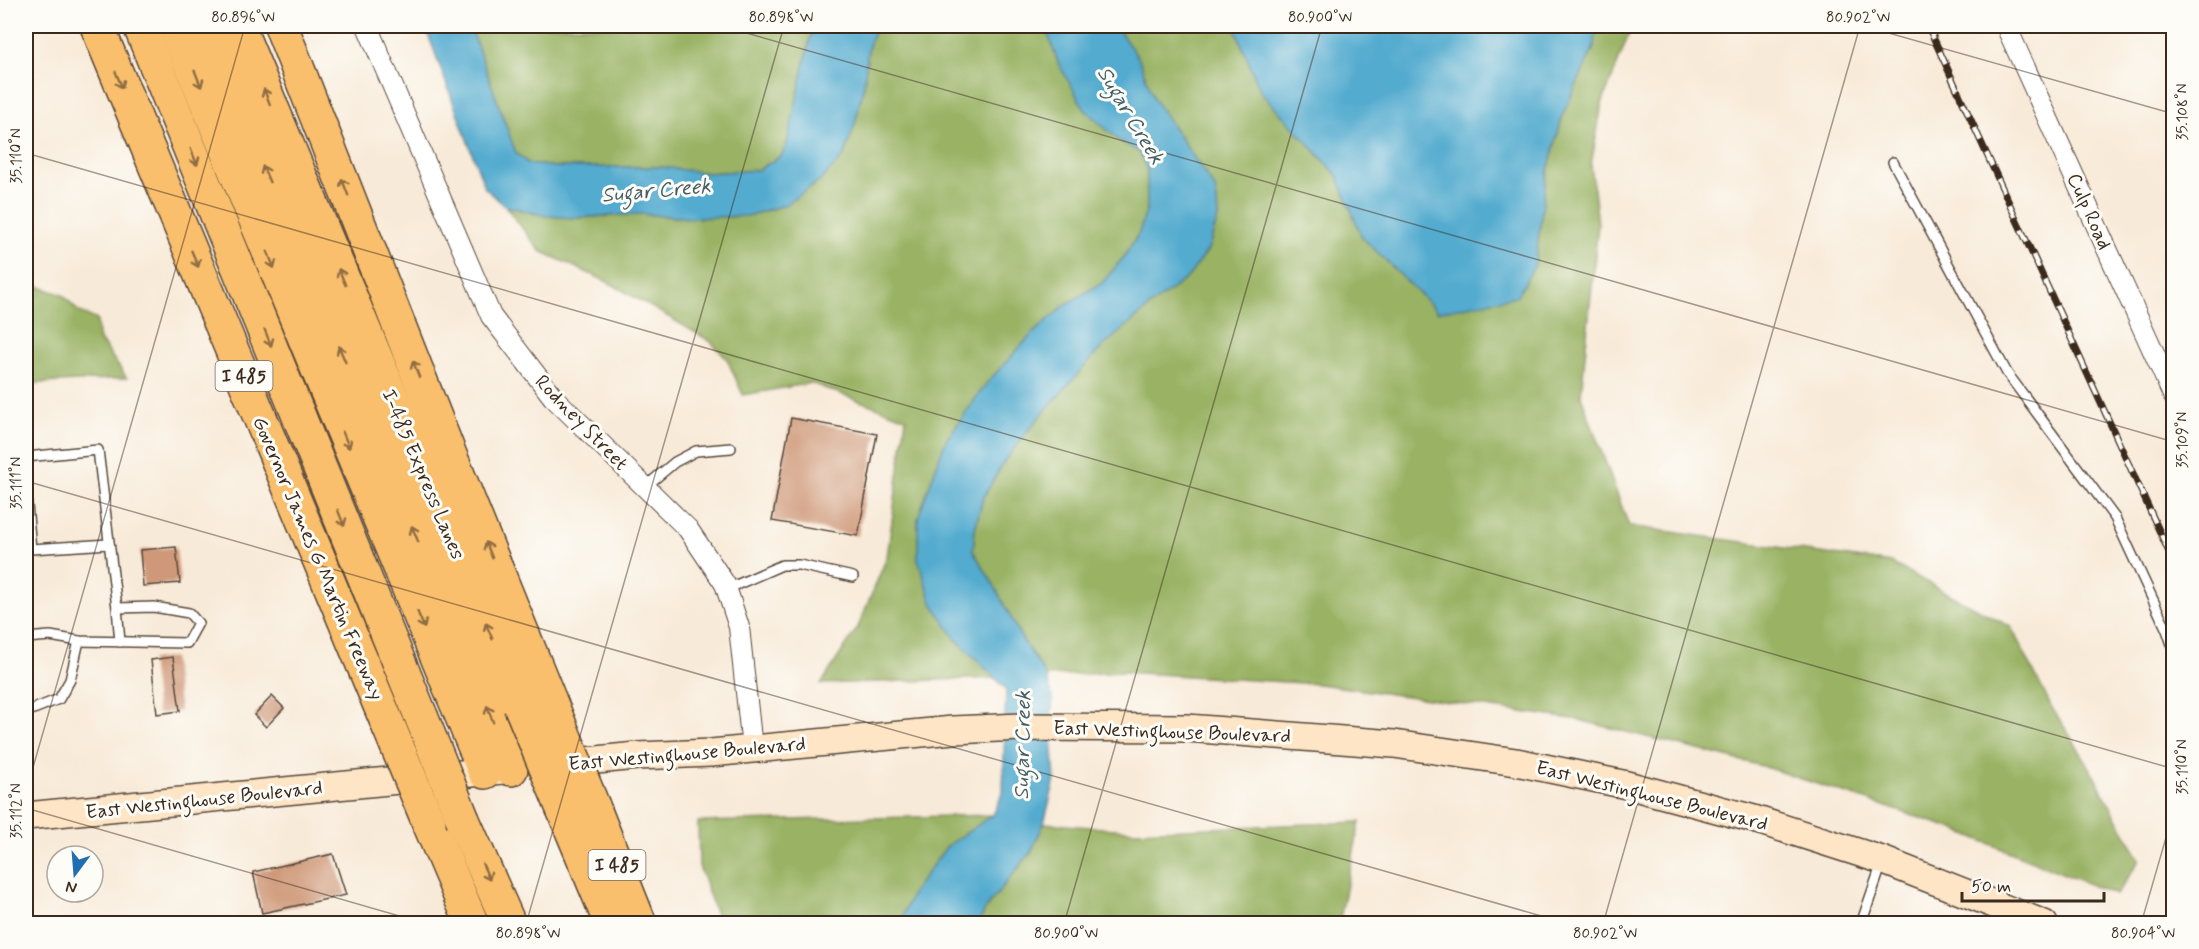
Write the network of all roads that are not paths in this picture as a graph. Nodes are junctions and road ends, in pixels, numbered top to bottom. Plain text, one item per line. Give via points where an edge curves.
1 (97, 26) edge
2 (140, 26) edge
3 (175, 26) edge
4 (204, 26) edge
5 (238, 26) edge
6 (282, 26) edge
7 (367, 26) edge
8 (2006, 26) edge
9 (1893, 162) dead end
10 (2174, 397) edge
11 (731, 448) dead end
12 (26, 457) edge
13 (645, 487) junction
14 (26, 494) edge
15 (110, 544) junction
16 (854, 577) dead end
17 (727, 589) junction
18 (117, 608) junction
19 (26, 638) edge
20 (79, 641) junction
21 (120, 642) junction
22 (2174, 650) edge
23 (535, 703) junction
24 (26, 712) edge
25 (752, 747) junction
26 (498, 770) junction
27 (578, 807) junction
28 (26, 816) edge
29 (1882, 860) junction
30 (472, 924) edge
31 (509, 924) edge
32 (611, 924) edge
33 (640, 924) edge
34 (1861, 924) edge
35 (2044, 924) edge

1 -> 30 highway, Governor James G Martin Freeway / I 485, bridge
2 -> 31 highway, I 485, bridge via 463,820
3 -> 26 highway
26 -> 4 highway via 360,397
23 -> 5 highway, I-485 Express Lanes / I 485
23 -> 6 highway, I 485 via 448,450
7 - 13 street, Rodney Street via 491,316 553,397
8 - 10 street, Culp Road
9 - 22 lane via 2007,373 2115,518
11 - 13 lane via 696,451 675,462
12 - 15 lane via 98,450
13 - 17 street, Rodney Street via 688,529
14 - 15 lane via 31,549
15 - 18 lane
16 - 17 lane via 799,564 782,565
17 - 25 street, Rodney Street via 739,627
18 - 21 lane
18 - 21 lane via 154,607 189,613 198,623 188,643
19 - 20 lane via 50,636
20 - 21 lane
20 - 24 lane via 70,680 59,699
23 - 27 highway, I 485, bridge
25 - 26 main road, East Westinghouse Boulevard
25 - 29 main road, East Westinghouse Boulevard via 953,730 1056,726 1187,728 1394,744 1516,762 1627,785 1754,819
26 - 28 main road, East Westinghouse Boulevard
27 - 32 highway, I 485
27 - 33 highway, I 485
29 - 34 lane
29 - 35 main road, East Westinghouse Boulevard

